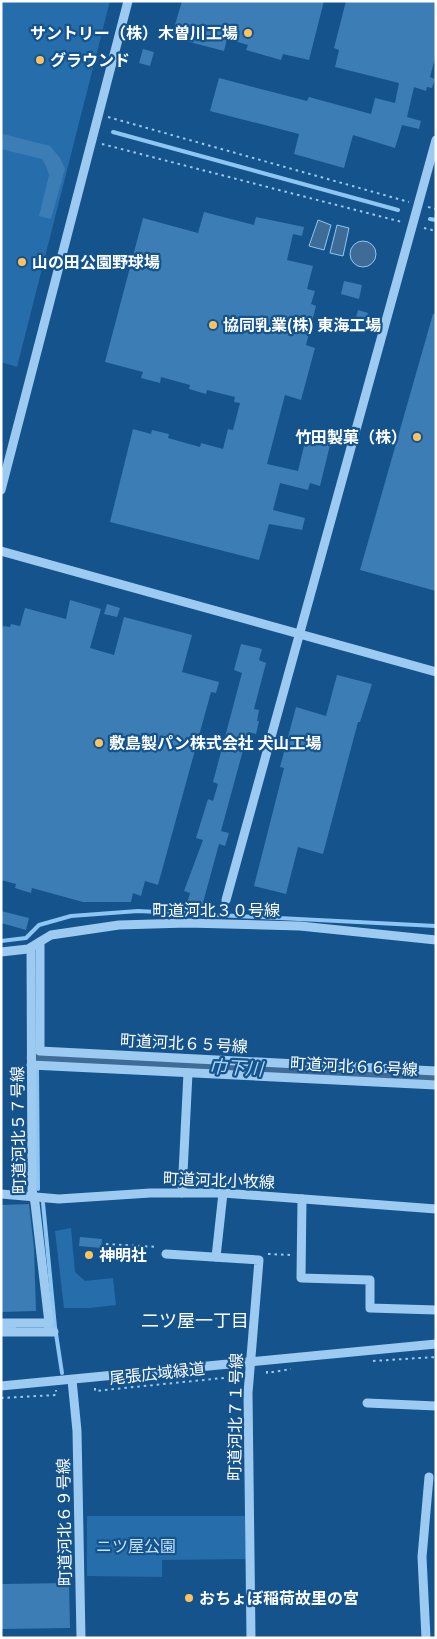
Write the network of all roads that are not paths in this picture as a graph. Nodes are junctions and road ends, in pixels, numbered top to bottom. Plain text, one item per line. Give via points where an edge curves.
1 (128, 1) edge
2 (436, 140) edge
3 (1, 490) edge
4 (1, 551) edge
5 (298, 635) junction
6 (436, 672) edge
7 (226, 900) dead end
8 (436, 940) edge
9 (40, 942) junction
10 (31, 948) junction
11 (1, 952) edge
12 (35, 1065) junction
13 (436, 1071) edge
14 (188, 1073) junction
15 (436, 1085) edge
16 (182, 1193) junction
17 (223, 1193) junction
18 (1, 1194) edge
19 (33, 1197) junction
20 (302, 1199) junction
21 (436, 1209) edge
22 (166, 1254) dead end
23 (216, 1257) junction
24 (436, 1310) edge
25 (1, 1324) edge
26 (1, 1332) edge
27 (54, 1332) dead end
28 (436, 1344) edge
29 (250, 1367) junction
30 (72, 1384) junction
31 (1, 1386) edge
32 (367, 1403) dead end
33 (436, 1406) edge
34 (429, 1477) dead end
35 (81, 1638) edge
36 (251, 1638) edge
37 (426, 1638) edge

1 - 3 street
2 - 5 street
4 - 5 street
5 - 6 street
5 - 7 street
8 - 9 street, 町道河北３０号線 via 300,926 187,923 119,925 51,935
9 - 10 street, 町道河北３０号線
9 - 13 street, 町道河北６５号線 via 40,1051
10 - 11 street, 町道河北３０号線
10 - 12 street, 町道河北５７号線
12 - 14 street, 町道河北６６号線
12 - 19 street, 町道河北５７号線
14 - 15 street, 町道河北６６号線
14 - 16 street
16 - 17 street, 町道河北小牧線
16 - 19 street, 町道河北小牧線
17 - 20 street, 町道河北小牧線
17 - 23 street
18 - 19 street, 町道河北小牧線
19 - 25 street, 町道河北５７号線 via 50,1323
20 - 21 street, 町道河北小牧線
20 - 24 street via 301,1278 370,1280 370,1308
22 - 23 street, 町道河北７１号線
23 - 29 street, 町道河北７１号線 via 259,1260
26 - 27 street
28 - 29 street
29 - 30 street
29 - 36 street, 町道河北７１号線
30 - 31 street
30 - 35 street, 町道河北６９号線 via 78,1431
32 - 33 street
34 - 37 street via 422,1557

